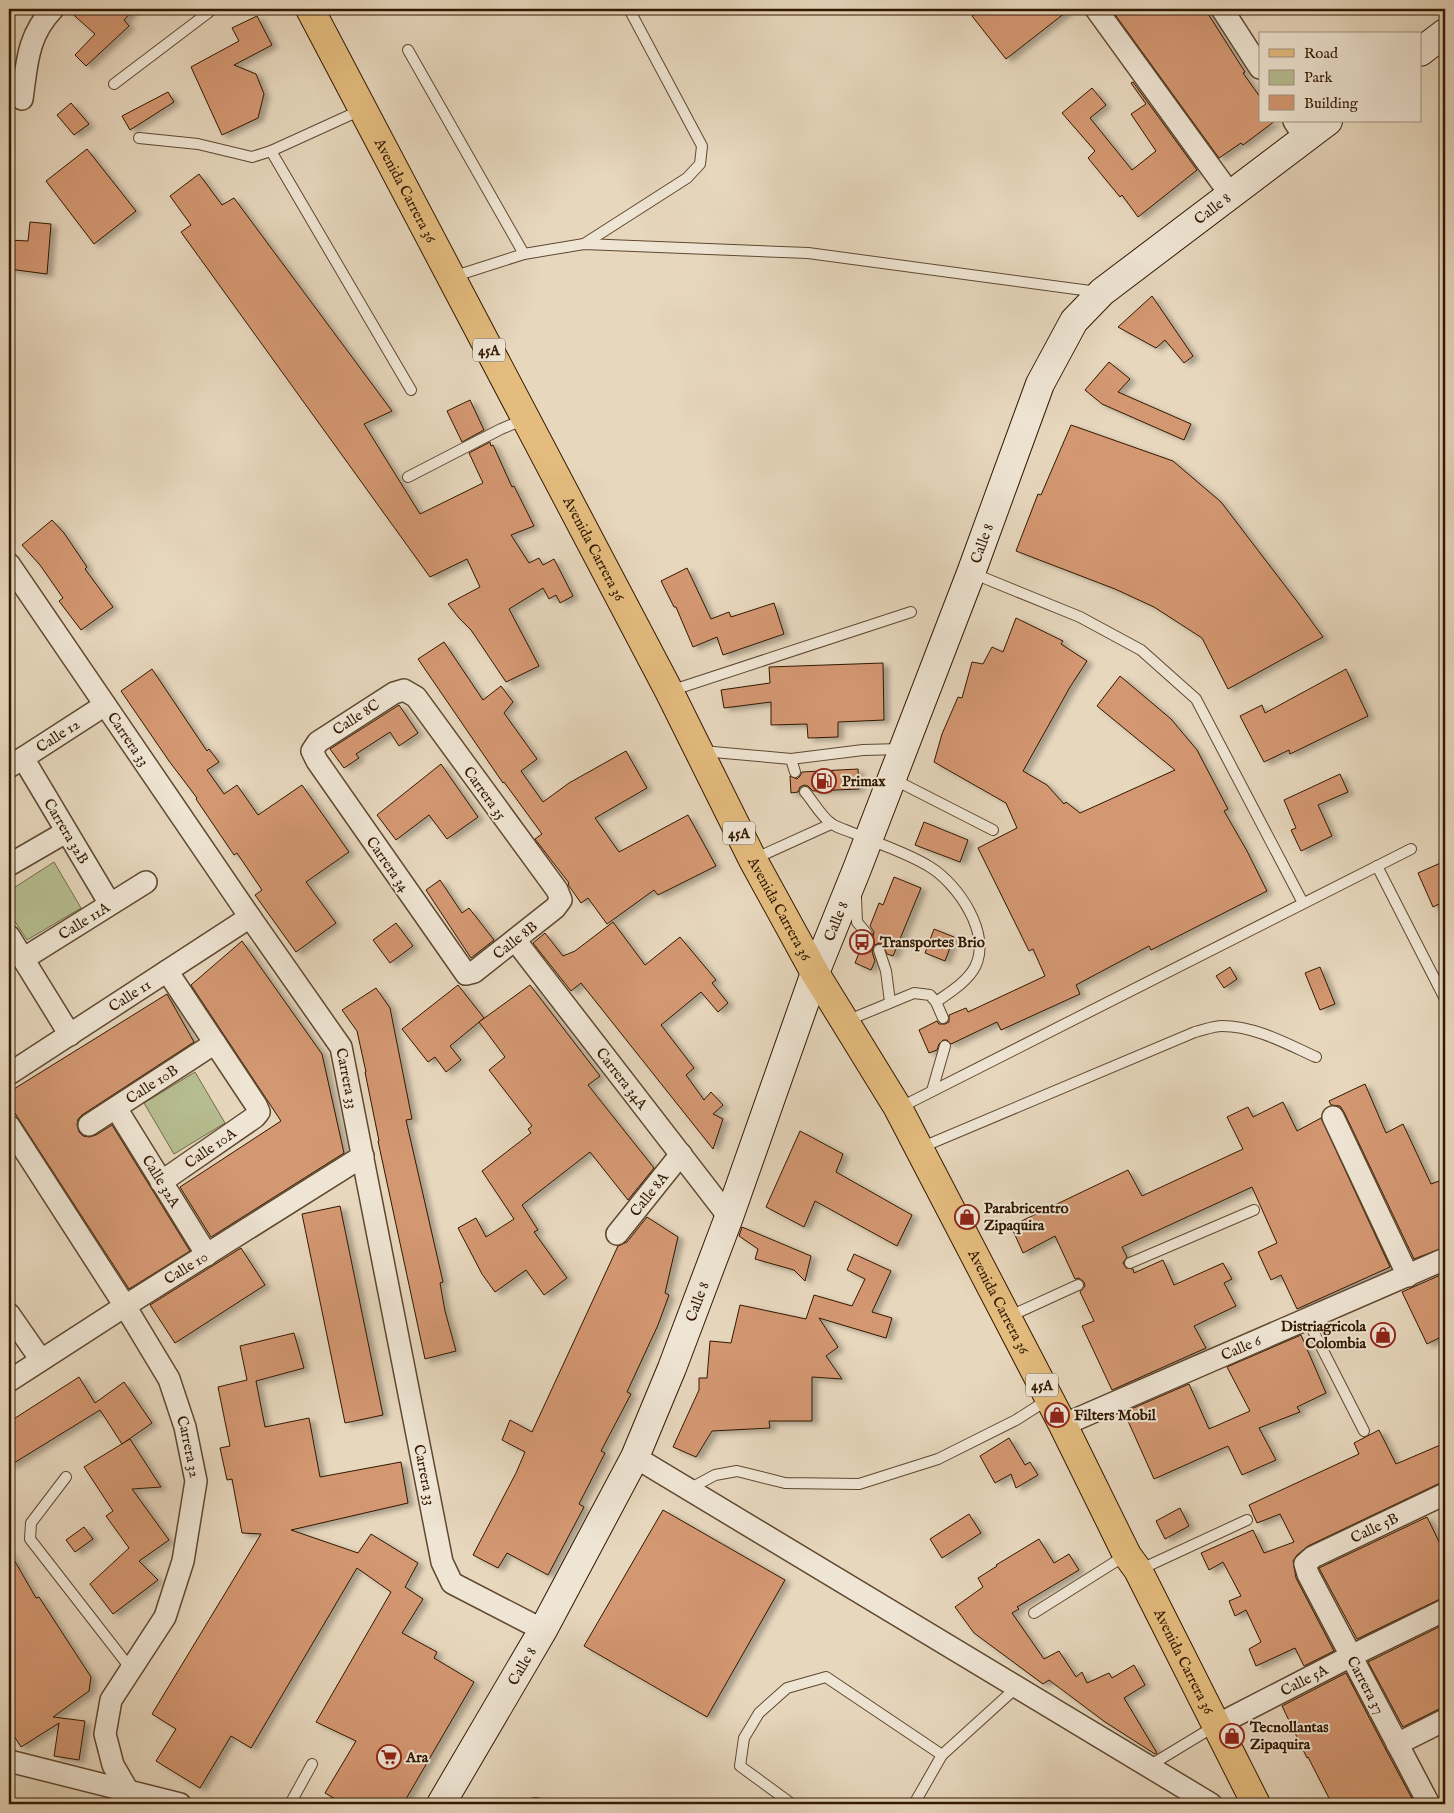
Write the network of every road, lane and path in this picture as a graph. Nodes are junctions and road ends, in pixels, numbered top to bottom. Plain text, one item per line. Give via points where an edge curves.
1 (53, 9) edge
2 (213, 9) edge
3 (310, 9) edge
4 (629, 9) edge
5 (1096, 9) edge
6 (1222, 9) edge
7 (1445, 34) edge
8 (408, 50) dead end
9 (1422, 51) edge
10 (1259, 66) edge
11 (114, 84) dead end
12 (22, 99) dead end
13 (363, 109) junction
14 (1325, 122) edge
15 (1300, 130) edge
16 (138, 138) dead end
17 (271, 151) junction
18 (1230, 194) junction
19 (584, 244) junction
20 (524, 254) junction
21 (451, 278) junction
22 (1102, 292) junction
23 (411, 390) dead end
24 (525, 419) junction
25 (408, 478) dead end
26 (9, 564) edge
27 (971, 573) junction
28 (911, 612) dead end
29 (404, 690) joint
30 (669, 692) junction
31 (105, 705) junction
32 (903, 749) junction
33 (312, 751) joint
34 (698, 751) junction
35 (791, 759) junction
36 (16, 762) edge
37 (795, 772) dead end
38 (892, 778) junction
39 (805, 792) dead end
40 (831, 824) junction
41 (993, 830) dead end
42 (66, 832) junction
43 (868, 840) junction
44 (1411, 849) dead end
45 (753, 860) junction
46 (9, 865) edge
47 (1377, 866) junction
48 (857, 869) junction
49 (146, 882) dead end
50 (561, 900) joint
51 (110, 904) junction
52 (1303, 904) junction
53 (250, 917) junction
54 (867, 934) dead end
55 (9, 936) edge
56 (515, 940) junction
57 (880, 950) dead end
58 (23, 959) junction
59 (167, 971) junction
60 (815, 973) junction
61 (466, 974) joint
62 (1445, 1000) edge
63 (890, 1002) junction
64 (936, 1002) junction
65 (943, 1018) dead end
66 (844, 1022) junction
67 (70, 1034) junction
68 (215, 1044) junction
69 (945, 1046) dead end
70 (1316, 1057) dead end
71 (9, 1074) edge
72 (932, 1091) junction
73 (116, 1108) junction
74 (898, 1108) junction
75 (1332, 1117) dead end
76 (89, 1125) dead end
77 (9, 1126) edge
78 (919, 1149) junction
79 (681, 1154) junction
80 (364, 1156) junction
81 (161, 1182) junction
82 (1254, 1210) dead end
83 (730, 1216) junction
84 (617, 1234) dead end
85 (207, 1255) junction
86 (1445, 1259) edge
87 (1130, 1263) dead end
88 (1408, 1276) junction
89 (1078, 1285) dead end
90 (125, 1306) junction
91 (9, 1314) edge
92 (1007, 1317) junction
93 (1307, 1319) junction
94 (41, 1360) junction
95 (9, 1381) edge
96 (1049, 1398) junction
97 (1064, 1425) junction
98 (1364, 1431) dead end
99 (634, 1457) junction
100 (66, 1477) dead end
101 (689, 1489) junction
102 (1445, 1494) edge
103 (1247, 1520) dead end
104 (1132, 1563) junction
105 (1305, 1564) joint
106 (1445, 1610) edge
107 (1034, 1613) dead end
108 (542, 1630) junction
109 (1351, 1656) junction
110 (131, 1669) junction
111 (1016, 1687) junction
112 (1445, 1720) edge
113 (1217, 1725) junction
114 (1397, 1744) junction
115 (942, 1755) junction
116 (9, 1761) edge
117 (312, 1764) dead end
118 (1148, 1766) junction
119 (128, 1791) junction
120 (180, 1804) edge
121 (290, 1804) edge
122 (441, 1804) edge
123 (532, 1804) edge
124 (540, 1804) edge
125 (792, 1804) edge
126 (914, 1804) edge
127 (1211, 1804) edge
128 (1256, 1804) edge
129 (1429, 1804) edge

1 - 12 street via 42,20 28,50
2 - 11 lane
3 - 13 main road, Avenida Carrera 36 / 45A
4 - 19 lane via 702,146 700,164 687,178
5 - 18 street
6 - 10 street
7 - 9 main road
8 - 20 lane
13 - 17 lane
13 - 21 main road, Avenida Carrera 36 / 45A
14 - 15 main road, Calle 8
15 - 18 main road, Calle 8
16 - 17 lane via 198,144 252,157
17 - 23 lane
18 - 22 main road, Calle 8
19 - 20 lane
19 - 22 lane via 808,253
20 - 21 lane
21 - 24 main road, Avenida Carrera 36 / 45A
22 - 27 main road, Calle 8 via 1074,321 1040,384
24 - 25 lane
24 - 30 main road, Avenida Carrera 36 / 45A
26 - 31 street, Carrera 33
27 - 32 main road, Calle 8
27 - 52 lane via 1080,617 1141,650 1196,699
28 - 30 lane
29 - 33 street, Calle 8C via 394,693 318,742
29 - 50 street, Carrera 35 via 416,697
30 - 34 main road, Avenida Carrera 36 / 45A
31 - 36 street, Calle 12
31 - 53 street, Carrera 33
32 - 35 lane via 863,750
32 - 38 main road, Calle 8
33 - 61 street, Carrera 34
34 - 35 lane
34 - 45 main road, Avenida Carrera 36 / 45A
35 - 37 lane
36 - 42 street, Carrera 32B
38 - 41 lane
38 - 43 main road, Calle 8
39 - 40 lane
40 - 43 lane
40 - 45 lane
42 - 46 street
42 - 51 street, Carrera 32B
43 - 48 main road, Calle 8
43 - 64 lane via 931,867 952,884 970,912 979,935 980,954 974,969 960,985
44 - 47 lane
45 - 60 main road, Avenida Carrera 36 / 45A
47 - 52 lane
47 - 62 lane
48 - 54 lane via 857,922
48 - 60 main road, Calle 8
49 - 51 street, Calle 11A
50 - 56 street, Calle 8B
51 - 58 street, Calle 11A
52 - 72 lane
53 - 59 street, Calle 11
53 - 80 street, Carrera 33 via 340,1047
55 - 58 street
56 - 61 street, Calle 8B via 474,972
56 - 79 street, Carrera 34A
57 - 63 lane
58 - 67 street
59 - 67 street, Calle 11
59 - 68 street
60 - 66 main road, Avenida Carrera 36 / 45A
60 - 83 main road, Calle 8
63 - 64 lane via 914,993 930,995
63 - 66 lane
64 - 65 lane
66 - 74 main road, Avenida Carrera 36 / 45A
67 - 71 street, Calle 11
68 - 73 street, Calle 10B
68 - 81 street, Calle 10A via 259,1112
69 - 72 lane
70 - 78 lane via 1244,1028 1221,1026 1195,1032
72 - 74 lane
73 - 76 street, Calle 10B
73 - 81 street, Calle 32A
74 - 78 main road, Avenida Carrera 36 / 45A
75 - 88 street
77 - 90 street, Carrera 32
78 - 92 main road, Avenida Carrera 36 / 45A
79 - 83 street, Carrera 34A
79 - 84 street, Calle 8A
80 - 85 street, Calle 10
80 - 108 street, Carrera 33 via 442,1562 452,1583
81 - 85 street, Calle 32A
82 - 87 lane
83 - 99 main road, Calle 8
85 - 90 street, Calle 10
86 - 88 street, Calle 6
88 - 93 street, Calle 6
89 - 92 lane
90 - 94 street, Calle 10
90 - 110 street, Carrera 32 via 169,1378 185,1427 196,1480 184,1561 165,1617
91 - 94 street
92 - 96 main road, Avenida Carrera 36 / 45A
93 - 97 street, Calle 6
93 - 98 lane
94 - 95 street, Calle 10
96 - 97 main road, Avenida Carrera 36 / 45A
96 - 101 lane via 1016,1420 938,1459 859,1484 785,1483 737,1471 715,1475
97 - 104 main road, Avenida Carrera 36 / 45A
99 - 101 street
99 - 108 main road, Calle 8
100 - 110 lane via 31,1523 30,1539
101 - 111 street
102 - 105 street, Calle 5B via 1313,1557
103 - 104 lane
104 - 107 lane
104 - 113 main road, Avenida Carrera 36 / 45A
105 - 109 street, Carrera 37
106 - 109 street, Calle 5A
108 - 122 main road, Calle 8
109 - 113 street, Calle 5A
109 - 114 street, Carrera 37
110 - 119 street, Carrera 32 via 110,1700 105,1734 113,1764
111 - 115 lane
111 - 118 street
112 - 114 street
113 - 118 lane
113 - 128 main road, Avenida Carrera 36 / 45A
114 - 129 street, Carrera 37
115 - 125 lane via 826,1677 787,1688 759,1713 744,1738 740,1766
115 - 126 lane
116 - 119 street
117 - 121 lane
118 - 127 street
119 - 120 street
123 - 124 lane

